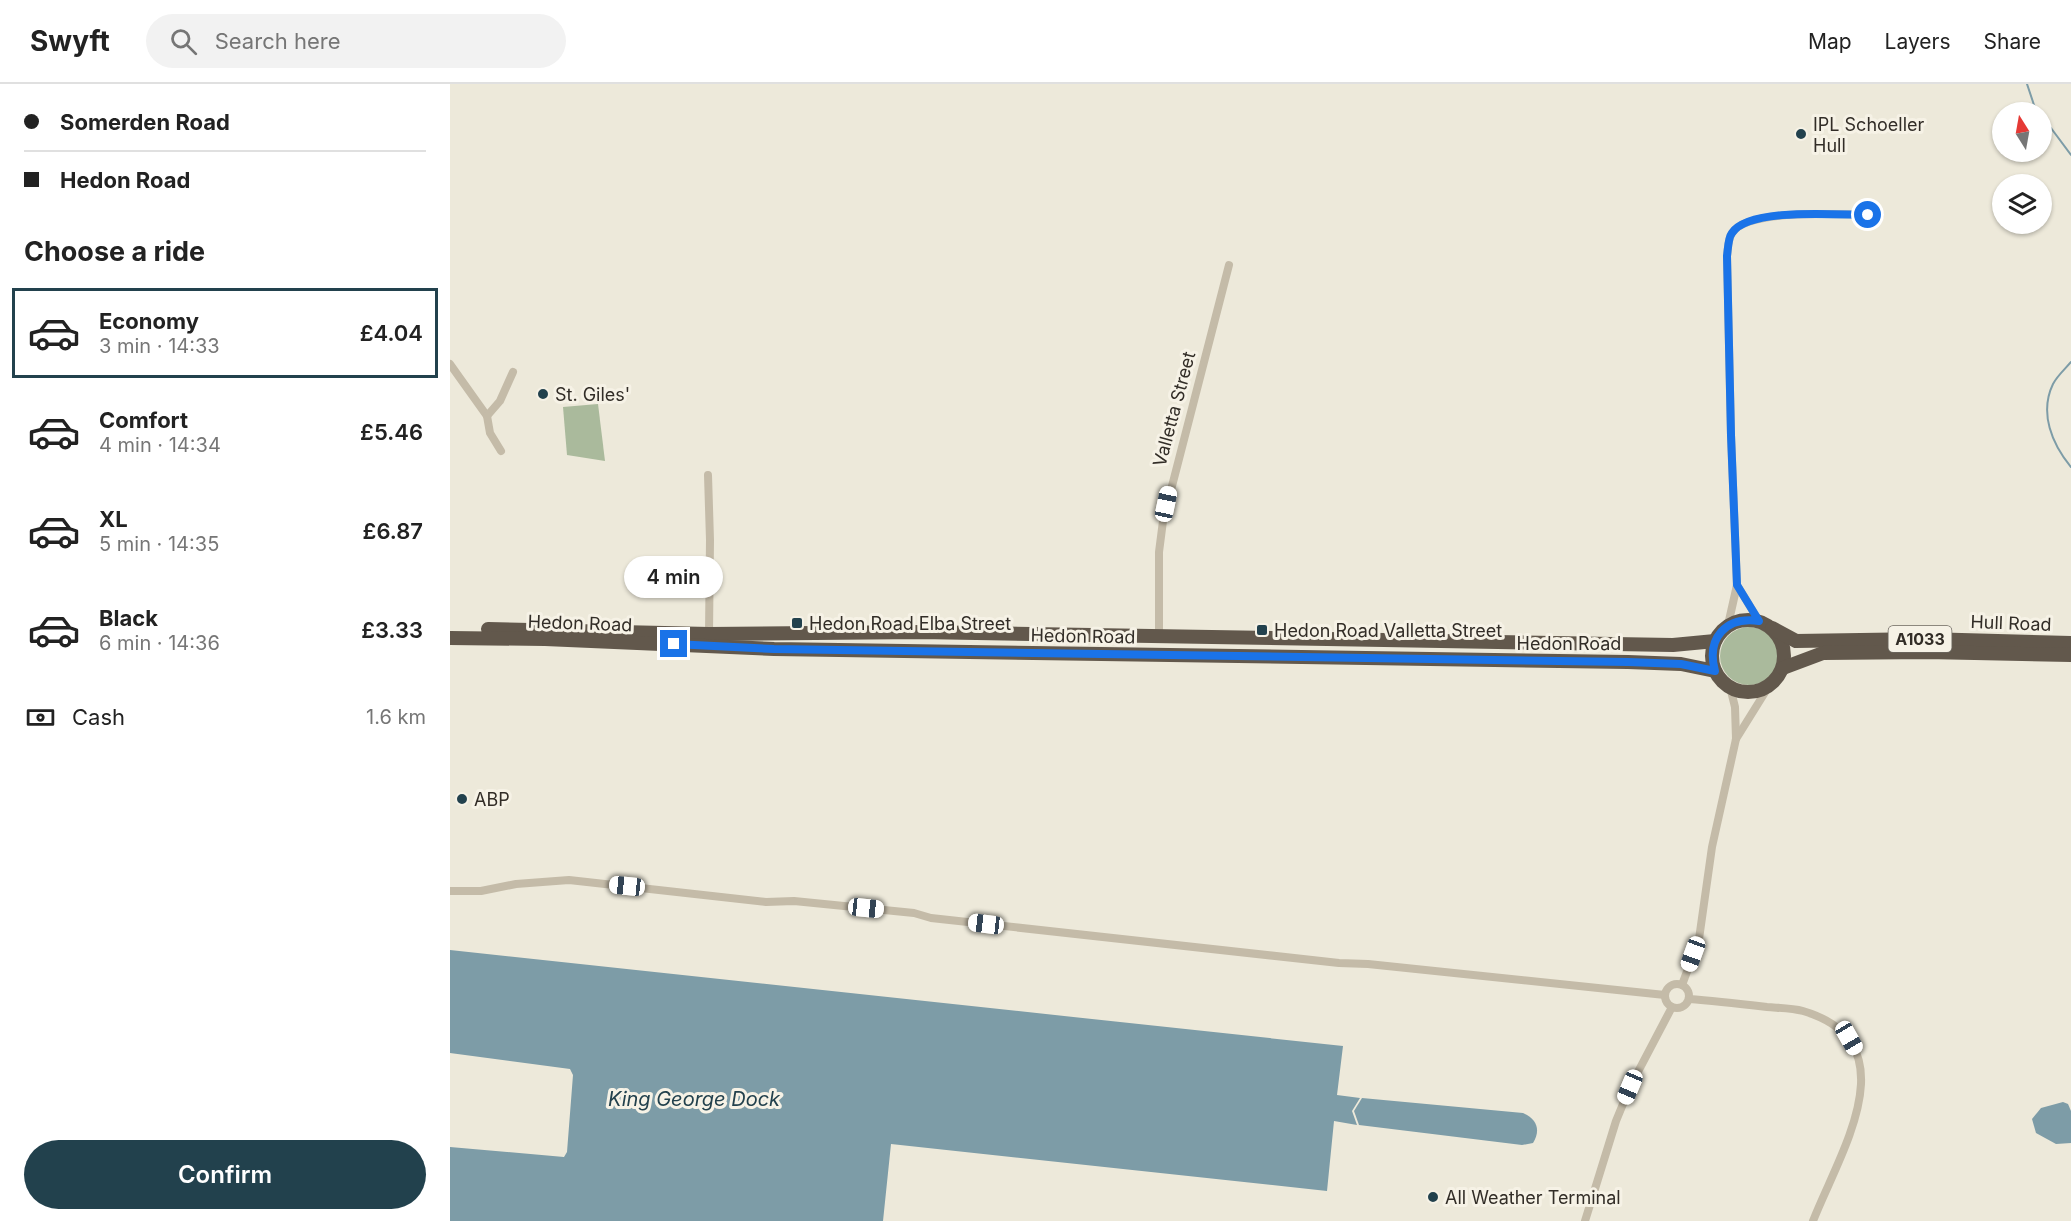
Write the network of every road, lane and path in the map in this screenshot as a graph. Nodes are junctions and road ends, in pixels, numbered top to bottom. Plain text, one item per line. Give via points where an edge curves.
1 (1880, 215) dead end
2 (1229, 265) dead end
3 (450, 364) edge
4 (513, 372) dead end
5 (487, 416) junction
6 (501, 451) dead end
7 (708, 475) dead end
8 (1737, 585) junction
9 (1759, 621) junction
10 (1728, 626) junction
11 (450, 628) edge
12 (1772, 628) junction
13 (709, 634) junction
14 (1159, 636) junction
15 (450, 638) edge
16 (1715, 641) junction
17 (2071, 643) edge
18 (2071, 655) edge
19 (1783, 668) junction
20 (1715, 671) junction
21 (1769, 686) junction
22 (1730, 687) junction
23 (1736, 739) junction
24 (450, 891) edge
25 (1682, 985) junction
26 (1665, 995) junction
27 (1689, 999) junction
28 (1672, 1007) junction
29 (1585, 1221) edge
30 (1813, 1221) edge

1 - 8 street via 1764,217 1744,222 1731,234 1727,256
2 - 14 street, Valletta Street via 1163,521
3 - 5 street
4 - 5 street via 500,401
5 - 6 street via 490,434
7 - 13 street
8 - 9 street
8 - 10 street
9 - 10 highway via 1738,621
9 - 12 highway, A1033
10 - 16 highway
11 - 13 highway, Hedon Road
12 - 17 highway, Hull Road / A1033 via 1796,641
12 - 19 highway via 1784,647
13 - 14 highway, Hedon Road
14 - 16 highway, Hedon Road via 1651,645
15 - 20 highway, Hedon Road via 774,649 1628,662 1681,664
16 - 20 highway
18 - 19 highway, Hull Road / A1033 via 1823,653
19 - 21 highway
20 - 22 highway
21 - 22 highway via 1750,692
21 - 23 street
22 - 23 street
23 - 25 street via 1712,847 1699,939
24 - 26 street via 569,880 766,902 794,901 914,913 1243,953
25 - 26 street via 1671,986
25 - 27 street
26 - 28 street
27 - 28 street via 1682,1007
27 - 30 street via 1801,1010 1827,1020 1849,1038 1859,1056 1862,1094
28 - 29 street via 1616,1121

